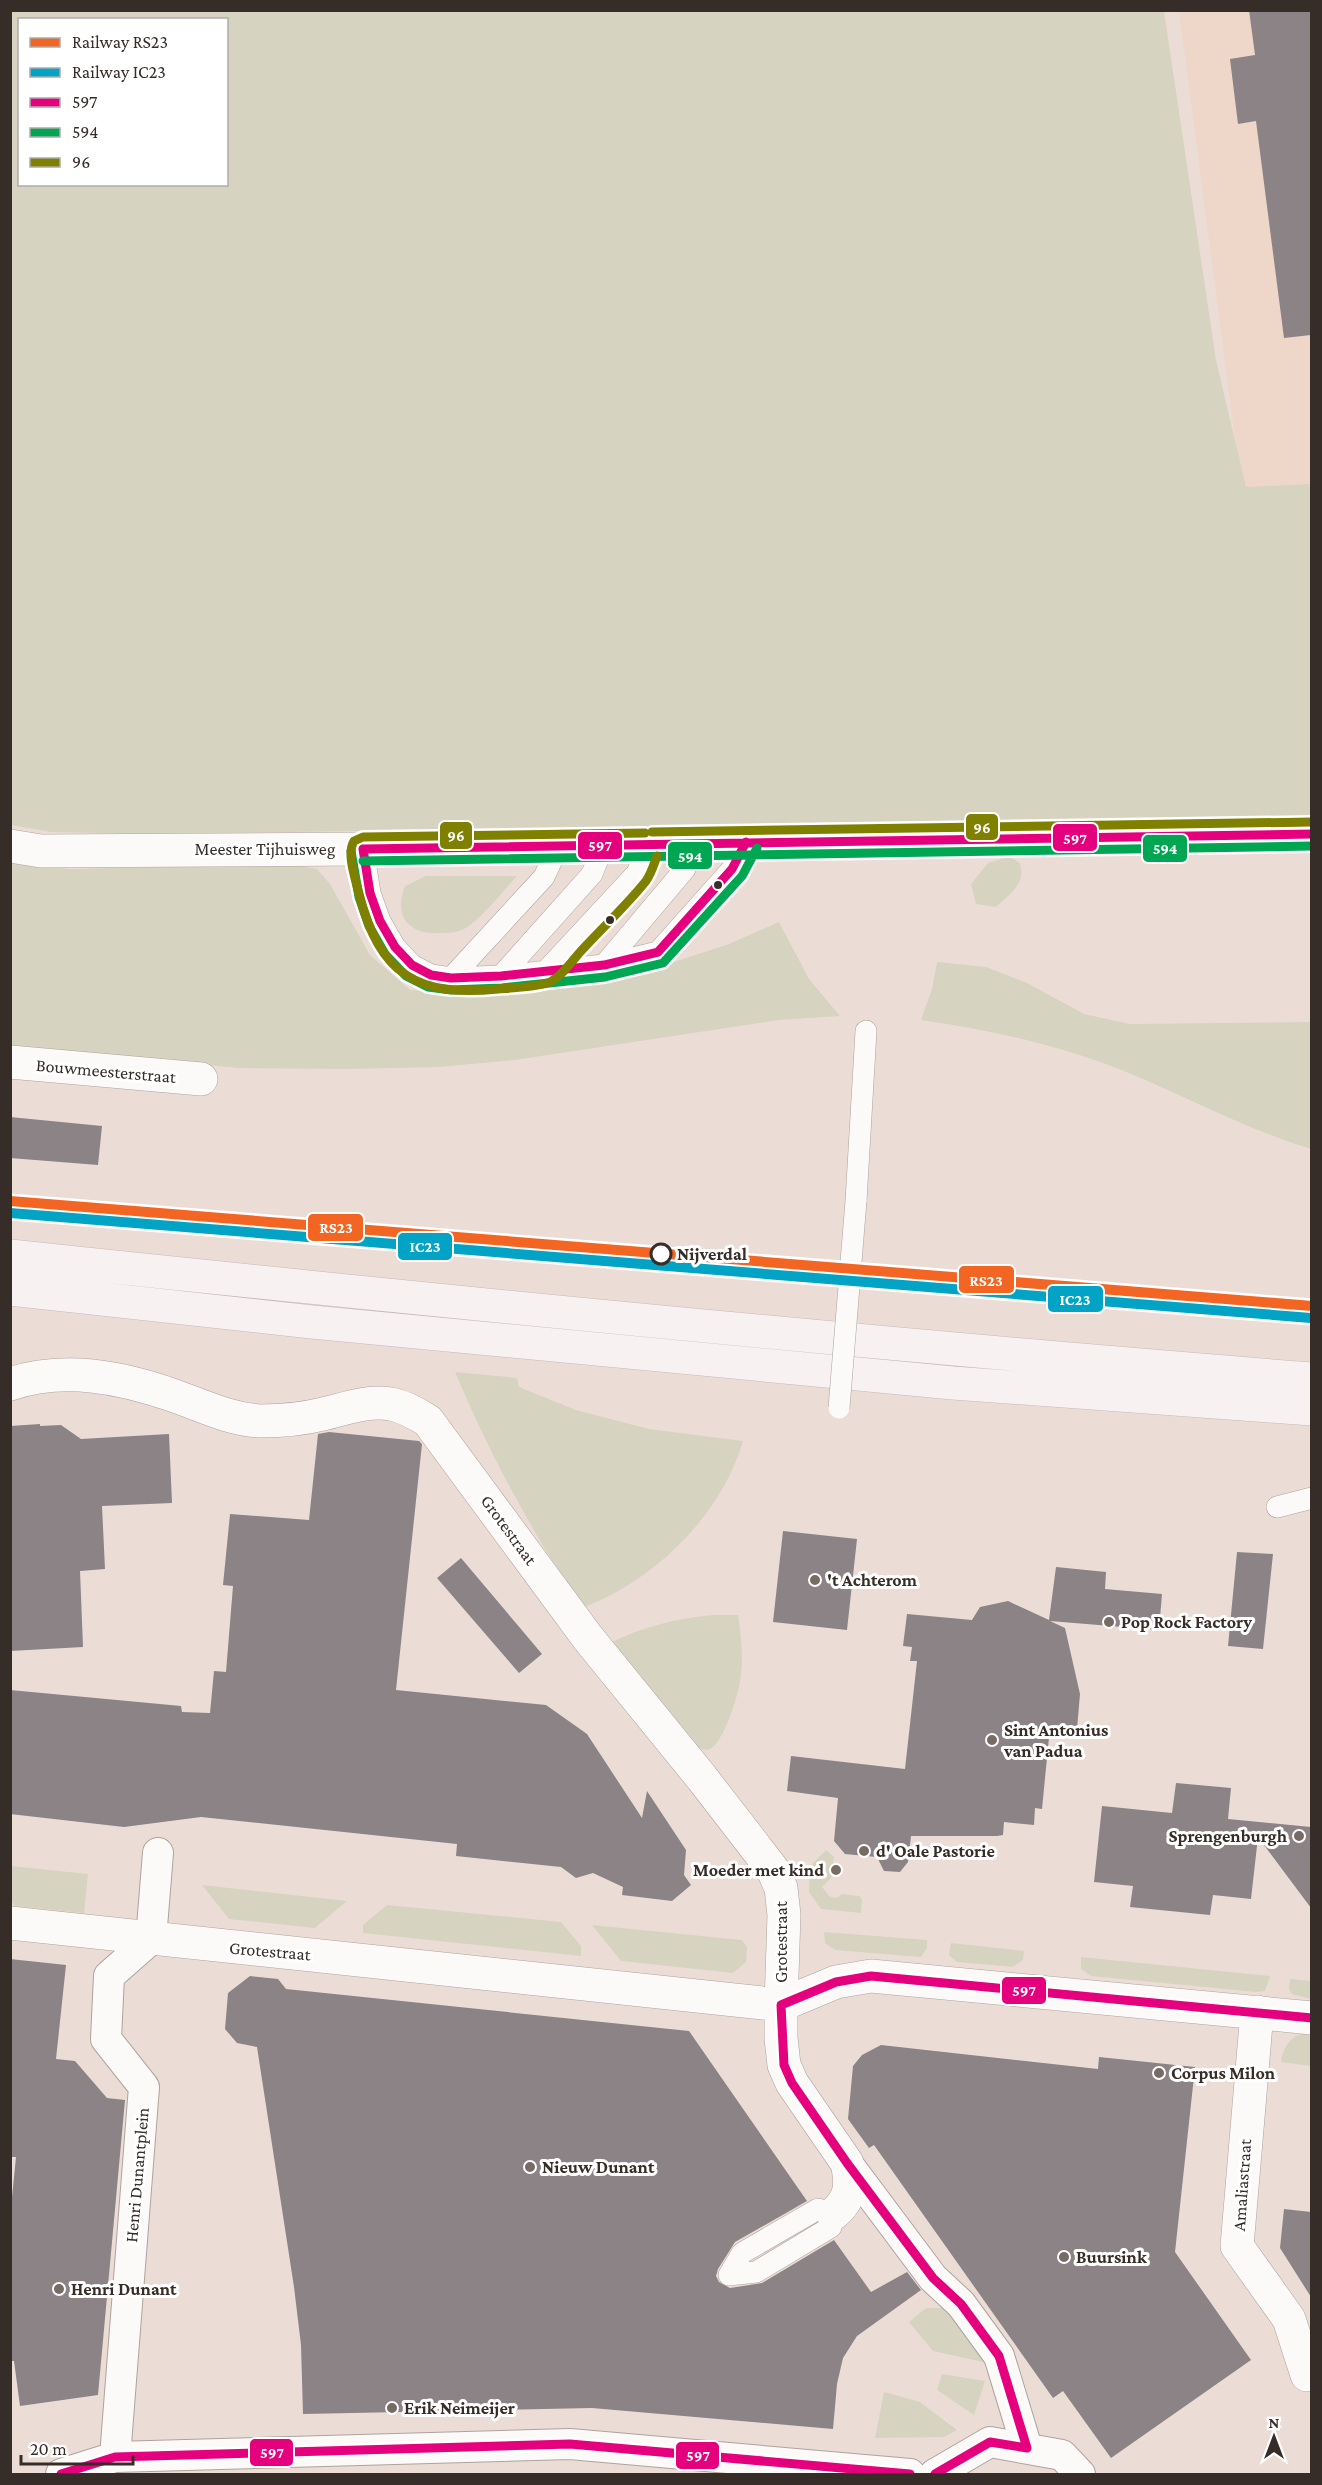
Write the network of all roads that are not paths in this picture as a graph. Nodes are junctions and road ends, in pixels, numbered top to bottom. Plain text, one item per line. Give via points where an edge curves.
1 (1311, 834) edge
2 (694, 842) junction
3 (746, 842) junction
4 (604, 844) junction
5 (649, 844) junction
6 (559, 845) junction
7 (10, 846) edge
8 (363, 849) junction
9 (604, 965) junction
10 (546, 971) junction
11 (501, 976) junction
12 (451, 978) junction
13 (866, 1031) dead end
14 (10, 1062) edge
15 (201, 1079) dead end
16 (10, 1256) edge
17 (10, 1289) edge
18 (1311, 1378) edge
19 (10, 1384) edge
20 (839, 1408) dead end
21 (1311, 1409) edge
22 (1311, 1498) edge
23 (1277, 1507) dead end
24 (158, 1853) dead end
25 (10, 1923) edge
26 (151, 1939) junction
27 (781, 2005) junction
28 (1257, 2012) junction
29 (1311, 2018) edge
30 (848, 2163) junction
31 (833, 2214) dead end
32 (1307, 2375) dead end
33 (1027, 2448) junction
34 (115, 2457) junction
35 (626, 2462) edge
36 (61, 2475) edge
37 (910, 2475) edge
38 (935, 2475) edge
39 (1080, 2475) edge

1 - 3 street, Meester Tijhuisweg
2 - 3 street, Meester Tijhuisweg
2 - 5 street, Meester Tijhuisweg
2 - 9 lane via 685,869
3 - 9 lane via 732,869 658,952
4 - 5 street, Meester Tijhuisweg
4 - 6 street, Meester Tijhuisweg
4 - 11 lane via 592,874
5 - 10 lane via 637,873
6 - 8 street, Meester Tijhuisweg
6 - 12 lane via 544,877
7 - 8 street, Meester Tijhuisweg via 41,851
8 - 12 lane via 370,893 395,947 412,965 431,975
9 - 10 lane
10 - 11 lane
11 - 12 lane
13 - 20 lane, bridge
14 - 15 street, Bouwmeesterstraat
16 - 18 main road via 595,1317
17 - 21 main road via 312,1323 952,1383
19 - 27 street, Grotestraat via 56,1375 113,1378 230,1417 293,1420 369,1404 390,1404 428,1420 588,1638 773,1870 781,1888 784,1915
22 - 23 lane
24 - 26 street
25 - 26 street, Grotestraat
26 - 27 street, Grotestraat
26 - 34 street, Henri Dunantplein via 109,1976 106,2039 144,2087
27 - 28 street, Grotestraat via 836,1982 871,1976
27 - 30 street via 784,2065 792,2083
28 - 29 street, Grotestraat
28 - 32 street, Amaliastraat via 1237,2246 1289,2319
30 - 31 street via 850,2188 842,2207
30 - 33 street via 933,2278 961,2304 999,2356
33 - 38 street via 990,2442
33 - 39 street via 1062,2455
34 - 35 street via 570,2444
34 - 36 street
35 - 37 street

